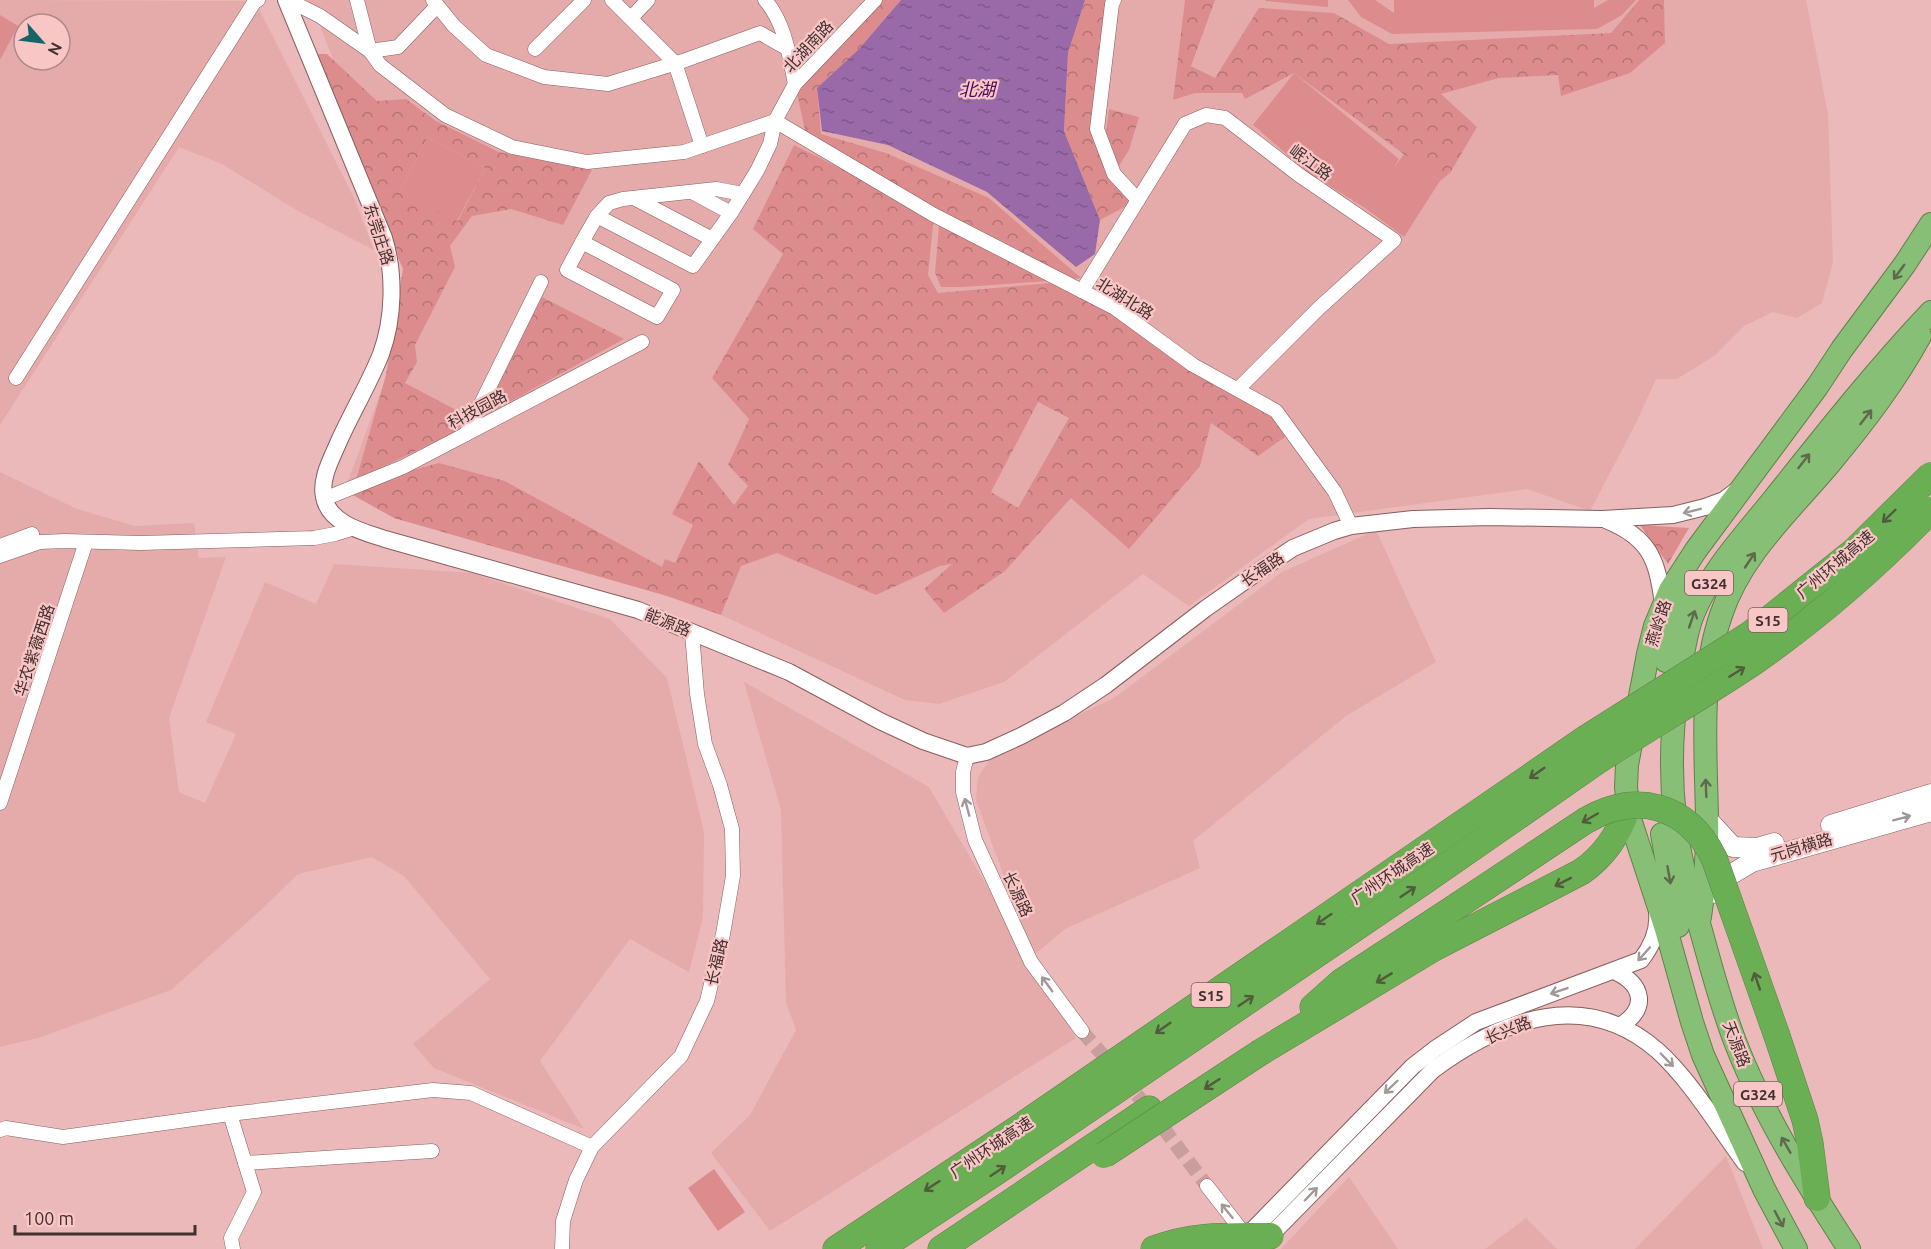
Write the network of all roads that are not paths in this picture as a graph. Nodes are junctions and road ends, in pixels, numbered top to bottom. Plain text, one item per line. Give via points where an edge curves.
1 (258, 0) edge
2 (287, 0) edge
3 (357, 0) edge
4 (584, 0) edge
5 (612, 0) edge
6 (648, 0) edge
7 (765, 0) edge
8 (875, 0) edge
9 (1114, 0) edge
10 (435, 3) edge
11 (631, 18) junction
12 (536, 49) dead end
13 (788, 49) junction
14 (370, 51) junction
15 (675, 63) junction
16 (795, 84) junction
17 (1206, 115) joint
18 (775, 121) junction
19 (702, 146) junction
20 (692, 192) junction
21 (743, 194) junction
22 (634, 198) junction
23 (1138, 200) junction
24 (731, 213) junction
25 (597, 216) junction
26 (1931, 224) edge
27 (712, 239) junction
28 (582, 242) junction
29 (541, 282) dead end
30 (1082, 291) junction
31 (1931, 313) edge
32 (642, 342) dead end
33 (16, 378) dead end
34 (1238, 389) junction
35 (466, 434) junction
36 (1931, 475) edge
37 (1744, 485) junction
38 (324, 499) junction
39 (1931, 510) edge
40 (1602, 519) junction
41 (1351, 526) junction
42 (354, 528) junction
43 (36, 538) junction
44 (86, 542) junction
45 (0, 546) edge
46 (1696, 550) junction
47 (0, 556) edge
48 (1663, 603) junction
49 (692, 633) junction
50 (1592, 750) junction
51 (967, 756) junction
52 (1931, 794) edge
53 (0, 803) edge
54 (1627, 809) junction
55 (1931, 810) edge
56 (1707, 819) junction
57 (1759, 853) junction
58 (1652, 882) junction
59 (1699, 925) junction
60 (1614, 971) junction
61 (1692, 1022) junction
62 (1620, 1026) junction
63 (1082, 1031) tunnel mouth
64 (1261, 1052) junction
65 (1149, 1108) dead end
66 (230, 1114) junction
67 (0, 1130) edge
68 (592, 1148) junction
69 (432, 1150) dead end
70 (245, 1163) junction
71 (1206, 1186) tunnel mouth
72 (1764, 1189) junction
73 (1817, 1198) junction
74 (1252, 1242) edge
75 (233, 1249) edge
76 (562, 1249) edge
77 (836, 1249) edge
78 (879, 1249) edge
79 (941, 1249) edge
80 (968, 1249) edge
81 (1154, 1249) edge
82 (1796, 1249) edge
83 (1849, 1249) edge

1 - 33 street
2 - 14 street via 320,16
2 - 38 street, 东莞庄路 via 384,238 392,276 382,352 333,456
3 - 14 street
4 - 12 street
5 - 11 street
6 - 11 street
7 - 13 street via 776,15
8 - 16 street, 北湖南路
9 - 23 street via 1097,129 1114,174
10 - 14 street via 398,47
10 - 15 street via 486,55 544,77 608,84
11 - 15 street
13 - 15 street via 760,33
13 - 16 street
14 - 19 street via 380,65 445,115 512,147 587,162 684,152
15 - 19 street
16 - 18 street, 北湖南路
17 - 23 street, 北湖北路 via 1185,124
17 - 34 street, 岷江路 via 1225,118 1394,240
18 - 19 street
18 - 21 street, 北湖南路 via 770,144
18 - 30 street via 934,215
20 - 21 street via 716,189
20 - 22 street
20 - 24 street
21 - 24 street, 北湖南路
22 - 25 street via 609,203
22 - 27 street
23 - 30 street, 北湖北路
24 - 27 street, 北湖南路
25 - 27 street, 北湖南路 via 693,266
25 - 28 street
26 -> 37 highway, 燕岭路 / G324
28 - 28 street via 567,270 657,317 673,290
29 - 35 street
30 - 34 street, 北湖北路 via 1115,308 1193,365
56 -> 31 highway, G324 via 1706,704 1716,634 1728,596 1773,529 1892,384
59 -> 31 highway, 燕岭路 / G324 via 1685,877 1671,772 1671,740 1691,619 1713,577 1734,549 1858,394
32 - 35 street, 科技园路
34 - 41 street, 北湖北路 via 1276,411 1335,492
35 - 38 street, 科技园路 via 403,467
36 -> 50 highway, 广州环城高速 / S15, bridge via 1854,551 1749,635
37 -> 40 street, 长福路 via 1724,500 1689,512
37 - 46 highway, 燕岭路 / G324
38 - 42 street via 337,518
50 -> 39 highway, 广州环城高速 / S15, bridge via 1753,662 1870,569
40 - 41 street, 长福路 via 1433,518
40 - 48 street, 长福路 via 1622,527 1649,550
41 - 51 street, 长福路 via 1281,556 1064,713 986,752
42 - 44 street via 314,538
42 - 49 street, 能源路 via 638,610
43 - 44 street
43 - 45 street
43 - 47 street
44 - 53 street, 华农紫薇西路
46 - 48 highway, 燕岭路 / G324
46 -> 61 highway via 1672,630 1656,745 1660,821
48 - 54 highway, 燕岭路 / G324 via 1648,654 1629,750
49 - 51 street, 能源路 via 789,672 923,741
49 - 68 street, 长福路 via 705,744 732,829 733,876 723,934 706,1001 681,1056
50 -> 77 highway, 广州环城高速 / S15
78 -> 50 highway, 广州环城高速 / S15 via 1413,889
63 -> 51 street, 长源路 via 1031,962 975,840 963,792
52 - 57 main road, 元岗横路
54 - 58 highway, 燕岭路 / G324
54 -> 64 highway via 1606,850 1590,866 1434,948
57 -> 55 main road, 元岗横路
56 - 57 main road, 元岗横路 via 1732,847
56 - 59 highway, G324 via 1705,886
57 - 59 main road, 元岗横路 via 1730,875
58 -> 60 street, 长兴路 via 1657,917 1654,940 1641,960
58 - 61 highway, 燕岭路 / G324
73 -> 59 highway, 天源路 / G324 via 1744,1065
60 - 62 street via 1633,982 1638,991 1635,1012
60 -> 74 street, 长兴路 via 1476,1022 1435,1049 1387,1090
61 - 72 highway, G324 via 1711,1076
62 -> 72 street, 长兴路 via 1646,1041 1676,1069
74 -> 62 street, 长兴路 via 1433,1070 1466,1048 1503,1029 1544,1016 1585,1015
73 -> 64 highway, bridge via 1805,1120 1714,858 1693,827 1668,811 1642,805 1623,806 1585,821 1341,982
64 -> 80 highway, bridge
65 - 79 highway
66 - 67 street via 63,1137
66 - 68 street via 433,1090 471,1093
66 - 70 street
68 - 76 street, 长福路 via 576,1180 563,1221
69 - 70 street
70 - 75 street via 254,1192 231,1238
74 -> 71 street
72 -> 82 highway, G324
73 - 83 highway, 天源路 / G324
74 - 81 highway via 1201,1237

